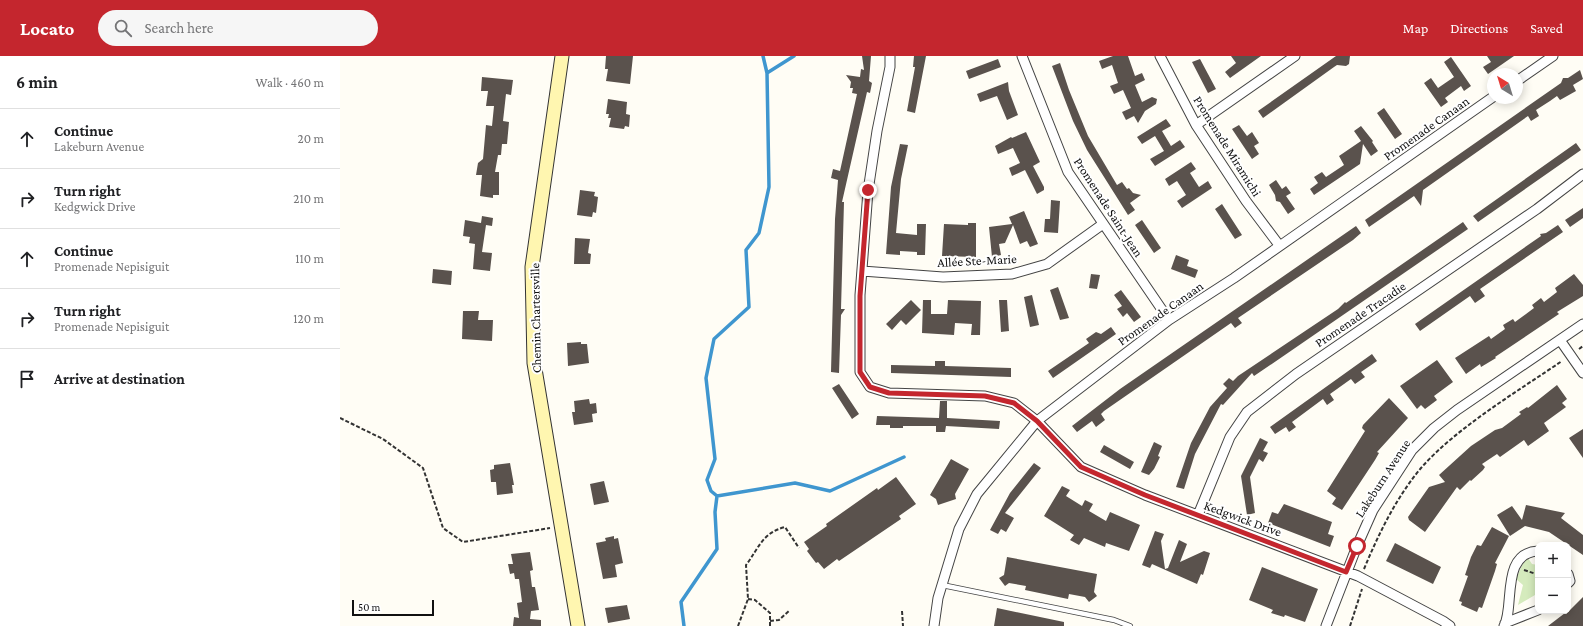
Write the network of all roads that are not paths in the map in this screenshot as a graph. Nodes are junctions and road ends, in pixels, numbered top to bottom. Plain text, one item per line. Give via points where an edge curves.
1 (562, 56) edge
2 (890, 56) edge
3 (1022, 56) edge
4 (1160, 56) edge
5 (1295, 56) edge
6 (1553, 56) edge
7 (1523, 77) edge
8 (1487, 102) edge
9 (1196, 125) junction
10 (1583, 174) edge
11 (1103, 224) junction
12 (1280, 245) junction
13 (862, 271) junction
14 (1169, 320) junction
15 (1583, 324) edge
16 (1560, 340) junction
17 (1583, 374) edge
18 (1037, 421) junction
19 (1198, 515) junction
20 (1535, 551) edge
21 (1346, 572) junction
22 (942, 585) junction
23 (1535, 611) edge
24 (1505, 625) edge
25 (578, 626) edge
26 (934, 626) edge
27 (1130, 626) edge
28 (1326, 626) edge
29 (1450, 626) edge

1 - 25 street, Chemin Chartersville via 532,267 534,363
2 - 13 street, Kedgwick Drive via 868,190
3 - 11 street, Promenade Saint-Jean via 1068,172
4 - 9 street, Promenade Miramichi
5 - 9 street
6 - 7 street
8 - 12 street, Promenade Canaan
9 - 12 street, Promenade Miramichi via 1246,201
10 - 19 street, Promenade Tracadie via 1296,374 1247,412 1230,437
11 - 13 street, Allée Ste-Marie via 1047,264 1012,274 942,277
11 - 14 street, Promenade Saint-Jean
12 - 14 street, Promenade Canaan
13 - 18 street, Kedgwick Drive via 860,372 870,387 889,393 985,396 1014,403
14 - 18 street, Promenade Canaan
15 - 16 street, Lakeburn Avenue
16 - 17 street
16 - 21 street, Lakeburn Avenue via 1457,410 1412,450 1373,510
18 - 19 street, Kedgwick Drive via 1081,467
18 - 22 street, Promenade Canaan via 978,494 959,529
19 - 21 street, Kedgwick Drive
20 - 24 street via 1526,554 1516,564 1511,578
21 - 28 street, Lakeburn Avenue
21 - 29 street, Kedgwick Drive
22 - 26 street, Promenade Canaan
22 - 27 lane via 1114,620
23 - 24 street

